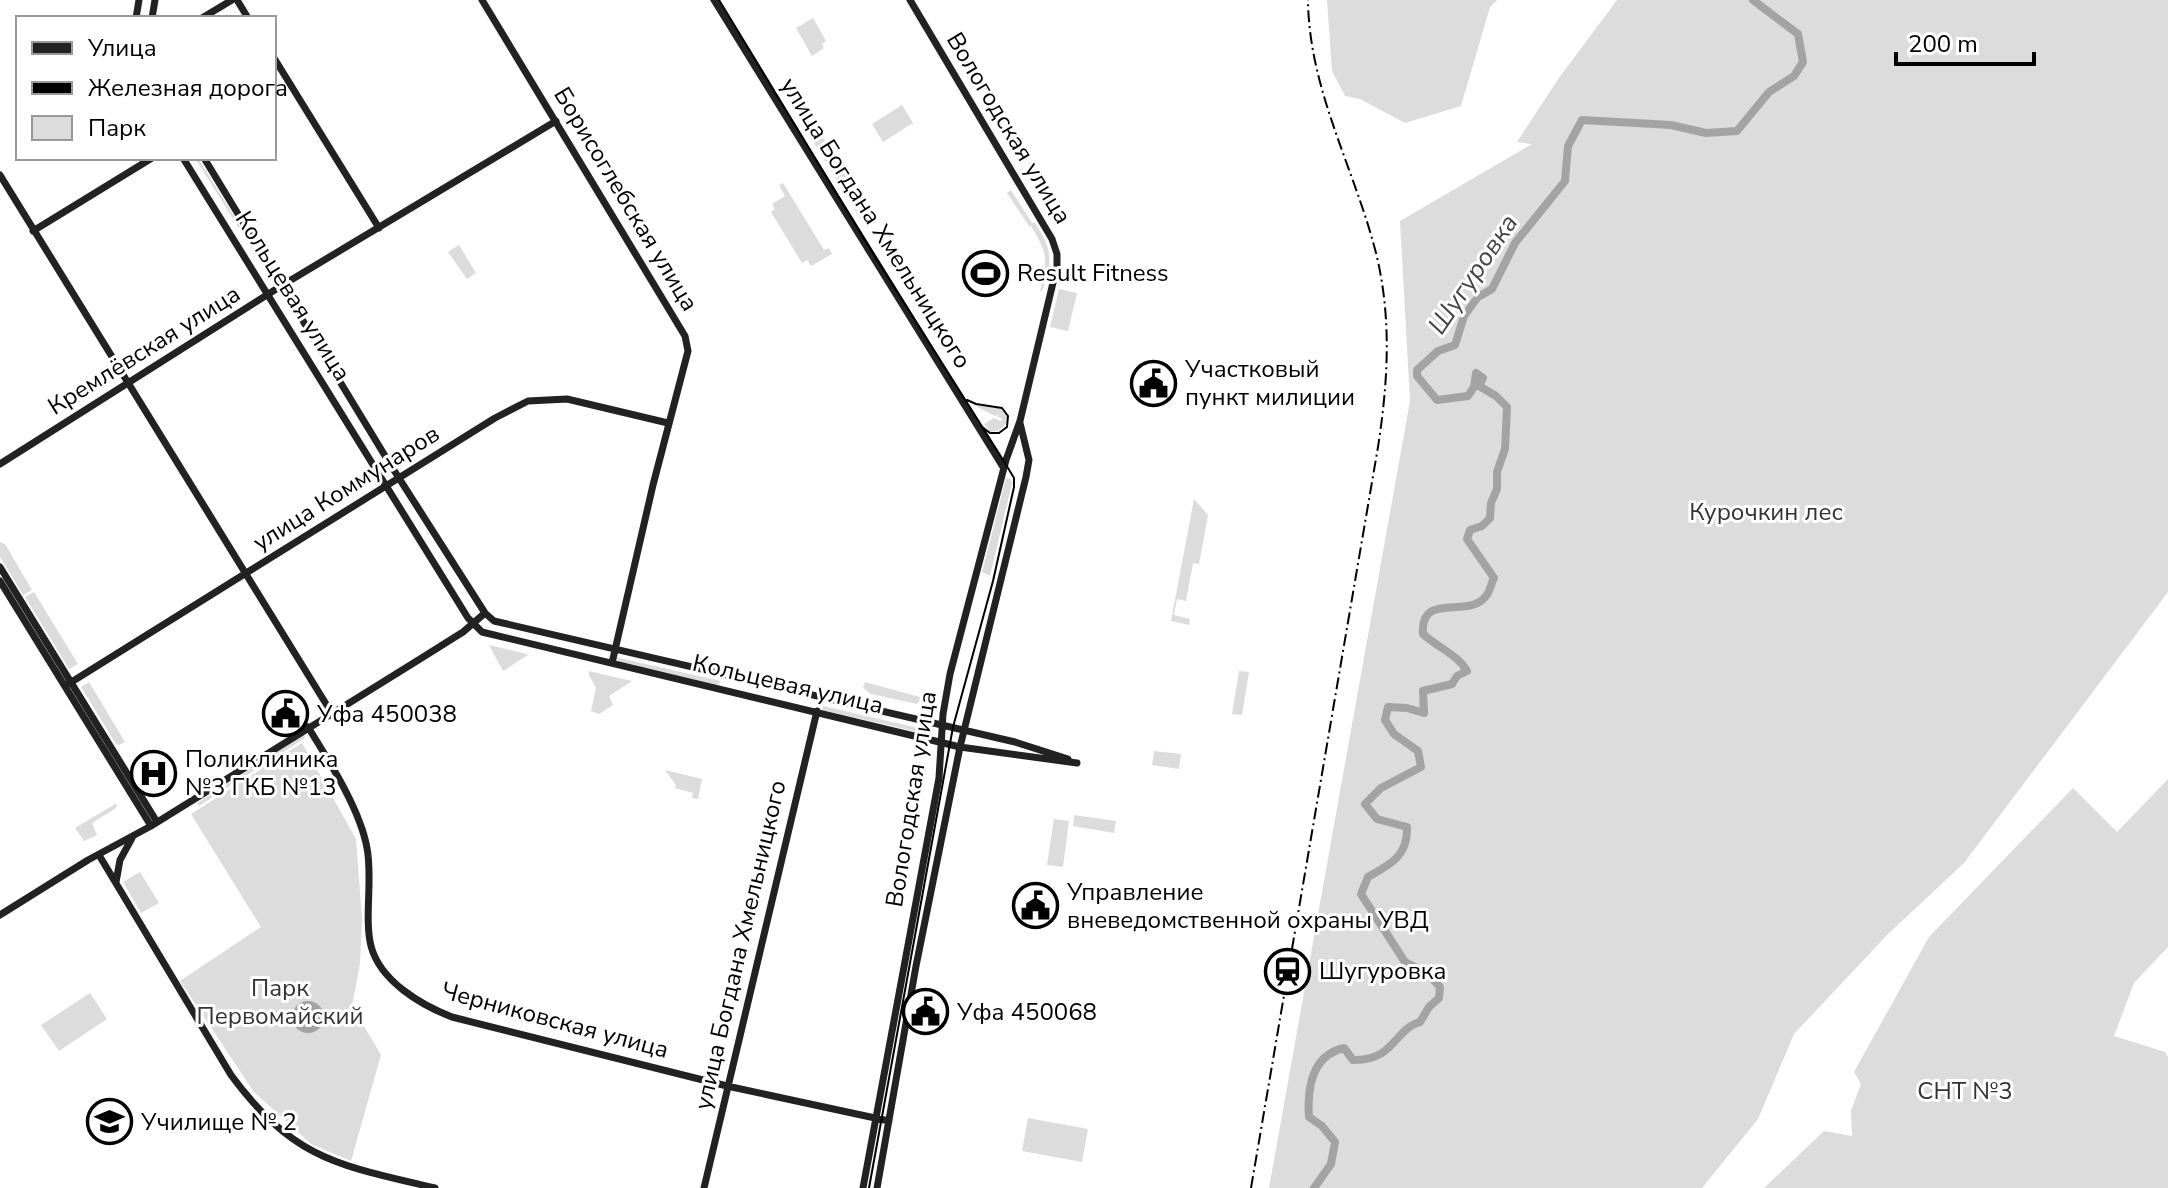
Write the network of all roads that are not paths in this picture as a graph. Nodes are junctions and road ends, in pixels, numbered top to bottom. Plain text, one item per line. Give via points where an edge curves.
1 (234, 0) edge
2 (482, 0) edge
3 (714, 0) edge
4 (910, 0) edge
5 (206, 16) edge
6 (246, 16) edge
7 (276, 61) edge
8 (556, 121) junction
9 (149, 160) edge
10 (184, 160) edge
11 (205, 160) edge
12 (0, 175) edge
13 (379, 228) junction
14 (33, 231) junction
15 (281, 286) junction
16 (268, 295) junction
17 (127, 385) junction
18 (1020, 421) junction
19 (668, 423) junction
20 (0, 464) edge
21 (1004, 468) junction
22 (399, 479) junction
23 (388, 485) junction
24 (0, 567) edge
25 (245, 574) junction
26 (0, 581) edge
27 (485, 613) junction
28 (471, 624) junction
29 (615, 648) junction
30 (612, 663) junction
31 (68, 684) junction
32 (817, 711) junction
33 (331, 712) junction
34 (944, 725) junction
35 (308, 727) junction
36 (964, 730) junction
37 (943, 743) junction
38 (960, 747) junction
39 (154, 824) junction
40 (134, 836) junction
41 (99, 855) junction
42 (117, 884) junction
43 (0, 915) edge
44 (727, 1086) junction
45 (875, 1118) junction
46 (889, 1121) junction
47 (435, 1188) edge
48 (704, 1188) edge
49 (863, 1188) edge
50 (877, 1188) edge

1 - 5 main road
1 - 6 main road
2 - 8 main road, Борисоглебская улица
3 - 21 main road, улица Богдана Хмельницкого
4 - 18 main road, Вологодская улица via 1057,254
7 - 13 main road
8 - 13 main road, Кремлёвская улица
8 - 19 main road, Борисоглебская улица via 685,336 688,351
9 - 14 main road
10 - 16 main road, Кольцевая улица
11 - 15 main road, Кольцевая улица
12 - 14 main road
13 - 15 main road, Кремлёвская улица
14 - 17 main road
15 - 16 main road, Кремлёвская улица
15 - 22 main road, Кольцевая улица
16 - 17 main road, Кремлёвская улица
16 - 23 main road, Кольцевая улица
17 - 20 main road, Кремлёвская улица
17 - 25 main road
18 - 21 main road, Вологодская улица
18 - 36 main road, Вологодская улица via 1028,468
19 - 22 main road, улица Коммунаров via 567,399 528,401
19 - 29 main road, Борисоглебская улица
21 - 34 main road, Вологодская улица via 950,674
22 - 23 main road, улица Коммунаров
22 - 27 main road, Кольцевая улица
23 - 25 main road, улица Коммунаров
23 - 28 main road, Кольцевая улица
24 - 31 main road
25 - 31 main road, улица Коммунаров
25 - 33 main road
26 - 31 main road
27 - 28 main road
27 - 29 main road, Кольцевая улица via 494,621
28 - 30 main road, Кольцевая улица via 490,636
28 - 33 main road
29 - 30 main road, Борисоглебская улица
29 - 34 main road, Кольцевая улица
30 - 32 main road, Кольцевая улица
31 - 39 main road
32 - 37 main road, Кольцевая улица
32 - 44 main road, улица Богдана Хмельницкого
33 - 35 main road
34 - 36 main road, Кольцевая улица
34 - 37 main road, Вологодская улица
35 - 39 main road
35 - 44 main road, Черниковская улица via 363,832 371,948 404,991 452,1017
36 - 38 main road, Вологодская улица
36 - 38 main road, Кольцевая улица via 1077,763
37 - 38 main road, Кольцевая улица
37 - 45 main road, Вологодская улица
38 - 46 main road, Вологодская улица
39 - 40 main road
40 - 41 main road
40 - 42 main road via 120,860
41 - 42 main road
41 - 43 main road
42 - 47 main road via 231,1075 279,1130 327,1160
44 - 45 main road, Черниковская улица
44 - 48 main road, улица Богдана Хмельницкого
45 - 46 main road, Черниковская улица
45 - 49 main road, Вологодская улица
46 - 50 main road, Вологодская улица

